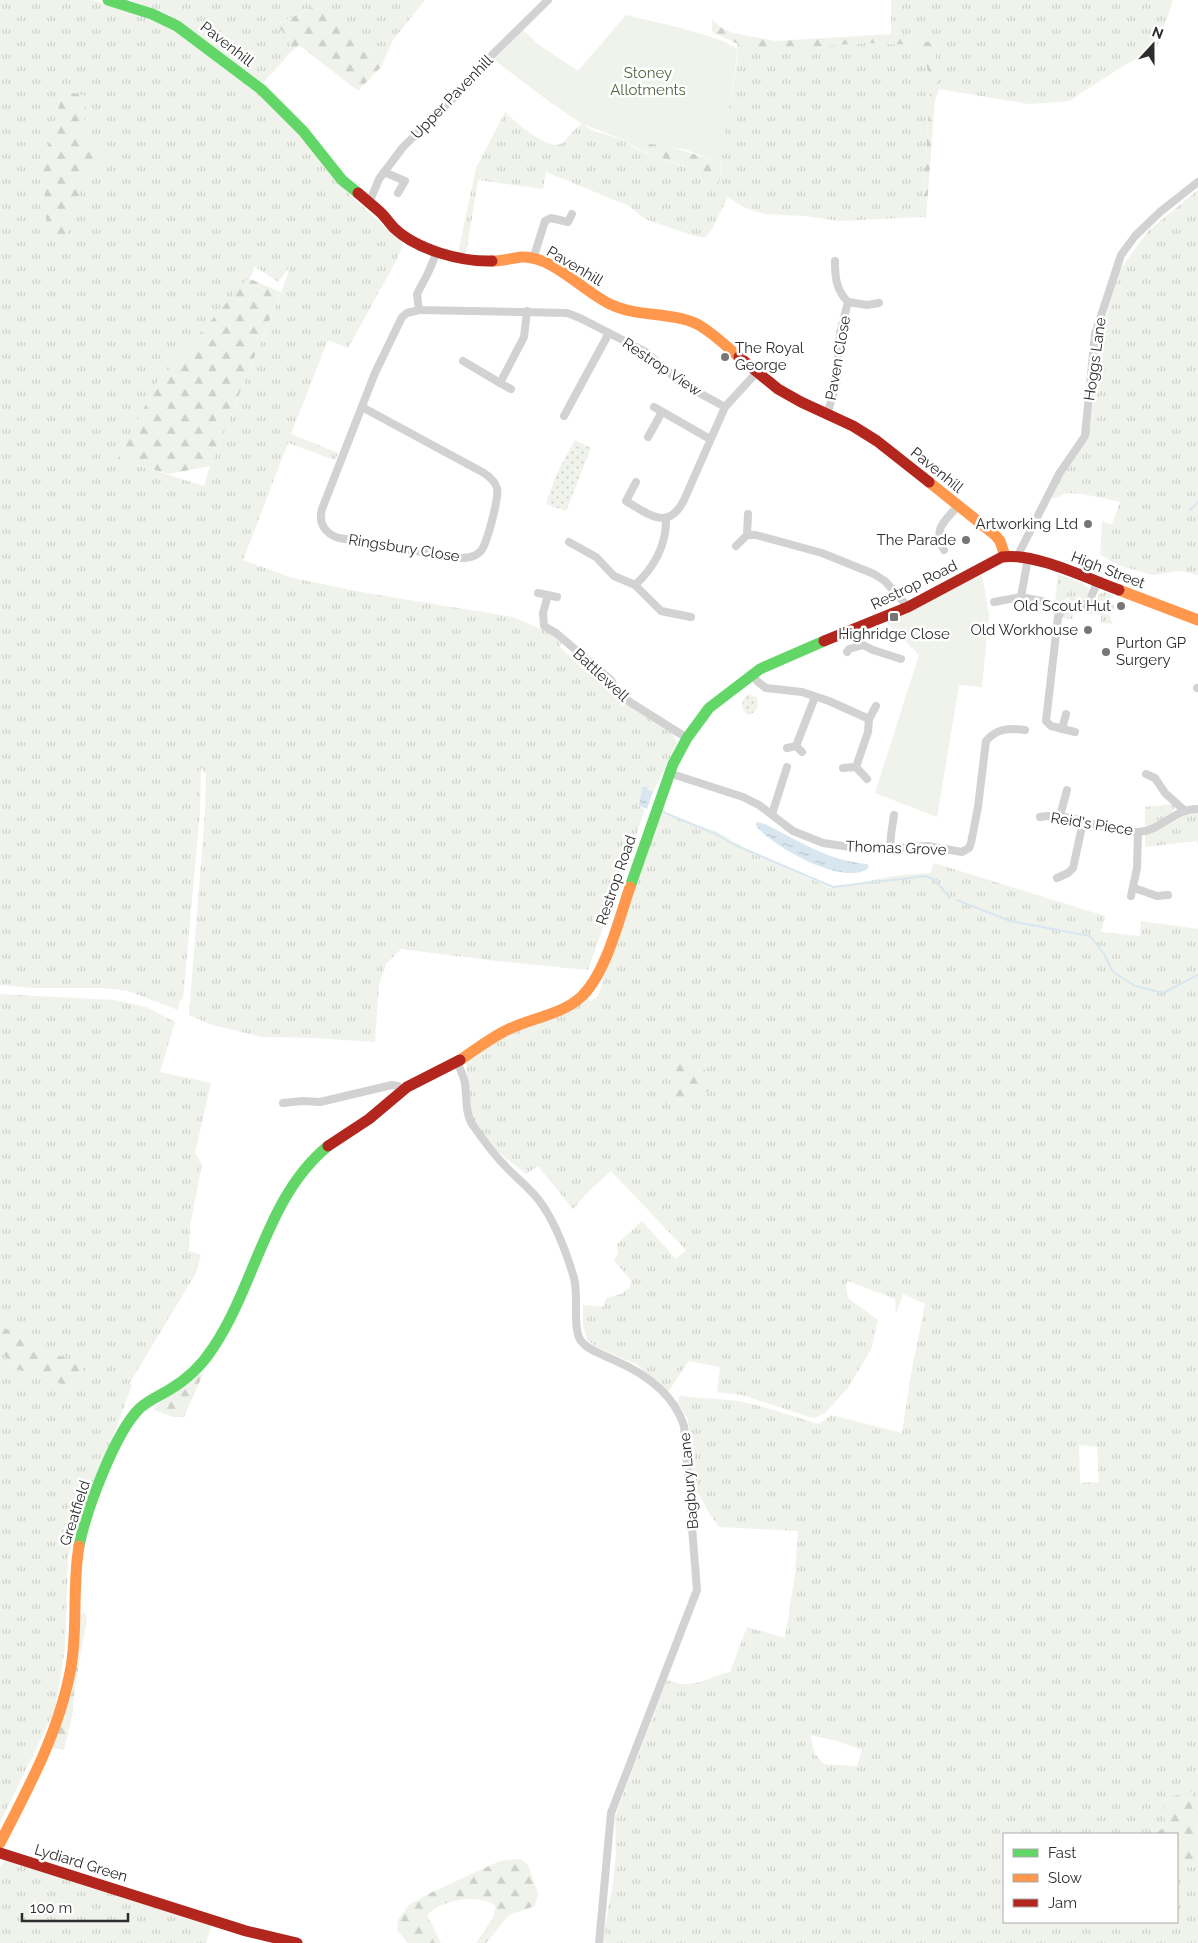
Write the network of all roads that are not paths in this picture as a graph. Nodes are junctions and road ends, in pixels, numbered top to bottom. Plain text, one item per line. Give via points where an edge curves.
1 (108, 0) edge
2 (548, 0) edge
3 (384, 172) junction
4 (1198, 182) edge
5 (398, 193) dead end
6 (369, 203) junction
7 (551, 208) dead end
8 (572, 214) dead end
9 (552, 218) junction
10 (437, 252) junction
11 (533, 259) junction
12 (835, 261) dead end
13 (848, 302) junction
14 (879, 303) dead end
15 (419, 310) junction
16 (527, 311) junction
17 (609, 333) junction
18 (463, 361) dead end
19 (757, 372) junction
20 (500, 383) junction
21 (511, 389) dead end
22 (362, 407) junction
23 (654, 407) dead end
24 (725, 407) junction
25 (662, 412) junction
26 (827, 414) junction
27 (564, 416) dead end
28 (648, 437) dead end
29 (710, 438) junction
30 (636, 482) dead end
31 (958, 506) junction
32 (748, 514) dead end
33 (666, 518) junction
34 (747, 535) junction
35 (572, 546) dead end
36 (736, 546) dead end
37 (940, 547) dead end
38 (1005, 556) junction
39 (1024, 557) junction
40 (1097, 583) junction
41 (635, 585) junction
42 (538, 593) dead end
43 (548, 595) junction
44 (557, 597) dead end
45 (1021, 597) junction
46 (994, 602) dead end
47 (1046, 602) dead end
48 (908, 607) junction
49 (682, 615) junction
50 (691, 617) dead end
51 (1198, 620) edge
52 (682, 624) dead end
53 (858, 628) junction
54 (863, 645) junction
55 (847, 652) dead end
56 (901, 658) dead end
57 (752, 674) junction
58 (815, 697) junction
59 (876, 706) dead end
60 (1066, 714) dead end
61 (869, 719) junction
62 (1062, 729) junction
63 (1025, 730) dead end
64 (1076, 732) dead end
65 (687, 738) junction
66 (787, 748) dead end
67 (787, 767) dead end
68 (856, 767) junction
69 (843, 768) dead end
70 (669, 773) junction
71 (1146, 774) dead end
72 (867, 779) dead end
73 (1066, 789) dead end
74 (1198, 808) edge
75 (1185, 810) junction
76 (772, 814) junction
77 (894, 815) dead end
78 (1060, 816) junction
79 (1040, 817) dead end
80 (1082, 822) junction
81 (1138, 832) junction
82 (890, 850) junction
83 (1057, 878) dead end
84 (1168, 895) dead end
85 (457, 1062) junction
86 (403, 1090) junction
87 (283, 1102) dead end
88 (266, 1235) joint
89 (0, 1844) edge
90 (0, 1853) edge
91 (297, 1943) edge
92 (599, 1943) edge

1 - 6 street, Pavenhill via 177,26 262,90 303,131 342,180
2 - 3 street, Upper Pavenhill via 403,146
3 - 5 street via 405,181
3 - 6 street, Upper Pavenhill
4 - 39 street, Hoggs Lane via 1160,212 1121,255 1096,334 1085,436 1054,483 1020,551
6 - 10 street, Pavenhill via 402,235
7 - 9 street
8 - 9 street via 568,222
9 - 11 street via 542,225
10 - 11 street, Pavenhill via 474,262 522,257
10 - 15 street via 417,294
11 - 19 street, Pavenhill via 555,268 617,307 696,324
12 - 13 street, Paven Close via 836,281
13 - 14 street, Paven Close via 866,306
13 - 26 street, Paven Close via 840,333 836,386
15 - 16 street, Restrop View
15 - 22 street, Ringsbury Close via 407,313 397,325
16 - 17 street, Restrop View via 567,313
16 - 20 street via 524,337
17 - 24 street, Restrop View via 646,352 681,383
17 - 27 street, Restrop View
18 - 20 street
19 - 24 street
19 - 26 street, Pavenhill via 789,396
20 - 21 street
22 - 22 street, Ringsbury Close via 322,509 324,529 345,540 458,558 478,554 495,507 497,490 493,481 484,473
23 - 25 street
24 - 29 street
25 - 28 street
25 - 29 street
26 - 31 street, Pavenhill via 877,441
29 - 33 street via 681,506
30 - 33 street via 626,501 652,516
31 - 37 street via 939,530
31 - 38 street, Pavenhill via 998,539
32 - 34 street
33 - 41 street via 658,556
34 - 36 street
34 - 48 street via 822,553 874,574 885,581
35 - 41 street via 596,557 610,574
38 - 39 street, High Street
38 - 48 street, Restrop Road
39 - 40 street, High Street
39 - 45 street, Hoggs Lane
40 - 51 street, High Street
40 - 62 street via 1089,602 1068,606 1058,617 1046,720 1051,726
41 - 49 street via 661,611
42 - 43 street
43 - 44 street
43 - 65 street, Battlewell via 543,613 544,626 556,632 611,680 625,699
45 - 46 street
45 - 47 street
48 - 53 street, Restrop Road
49 - 50 street
49 - 52 street
53 - 54 street
53 - 57 street, Restrop Road via 789,655
54 - 55 street
54 - 56 street
57 - 58 street via 766,688 802,692
57 - 65 street, Restrop Road via 709,708
58 - 61 street via 835,702
58 - 66 street via 799,749
59 - 61 street
60 - 62 street
61 - 68 street
62 - 64 street
63 - 82 street, Thomas Grove via 1004,729 986,741 969,848 962,852 928,846
65 - 70 street, Restrop Road
67 - 76 street
68 - 69 street
68 - 72 street
70 - 76 street, Thomas Grove via 743,797
70 - 85 street, Restrop Road via 608,951 589,990 571,1005 506,1031
71 - 75 street via 1156,778 1165,793
73 - 78 street
74 - 75 street, Reid's Piece
75 - 81 street, Reid's Piece via 1154,828
76 - 82 street, Thomas Grove via 793,831 823,843
77 - 82 street
78 - 79 street, Reid's Piece
78 - 80 street, Reid's Piece
80 - 81 street, Reid's Piece
80 - 83 street via 1073,868
81 - 84 street via 1133,892
85 - 86 street, Restrop Road
85 - 92 street, Bagbury Lane via 465,1083 471,1122 498,1158 539,1200 559,1238 575,1279 580,1340 653,1383 676,1408 685,1431 697,1590 612,1813
86 - 87 street via 392,1085 320,1102
86 - 88 street, Restrop Road via 321,1153 296,1181
88 - 89 street, Greatfield via 236,1307 210,1352 188,1377 136,1412 109,1464 85,1521 78,1550 72,1650 61,1713
90 - 91 street, Lydiard Green

